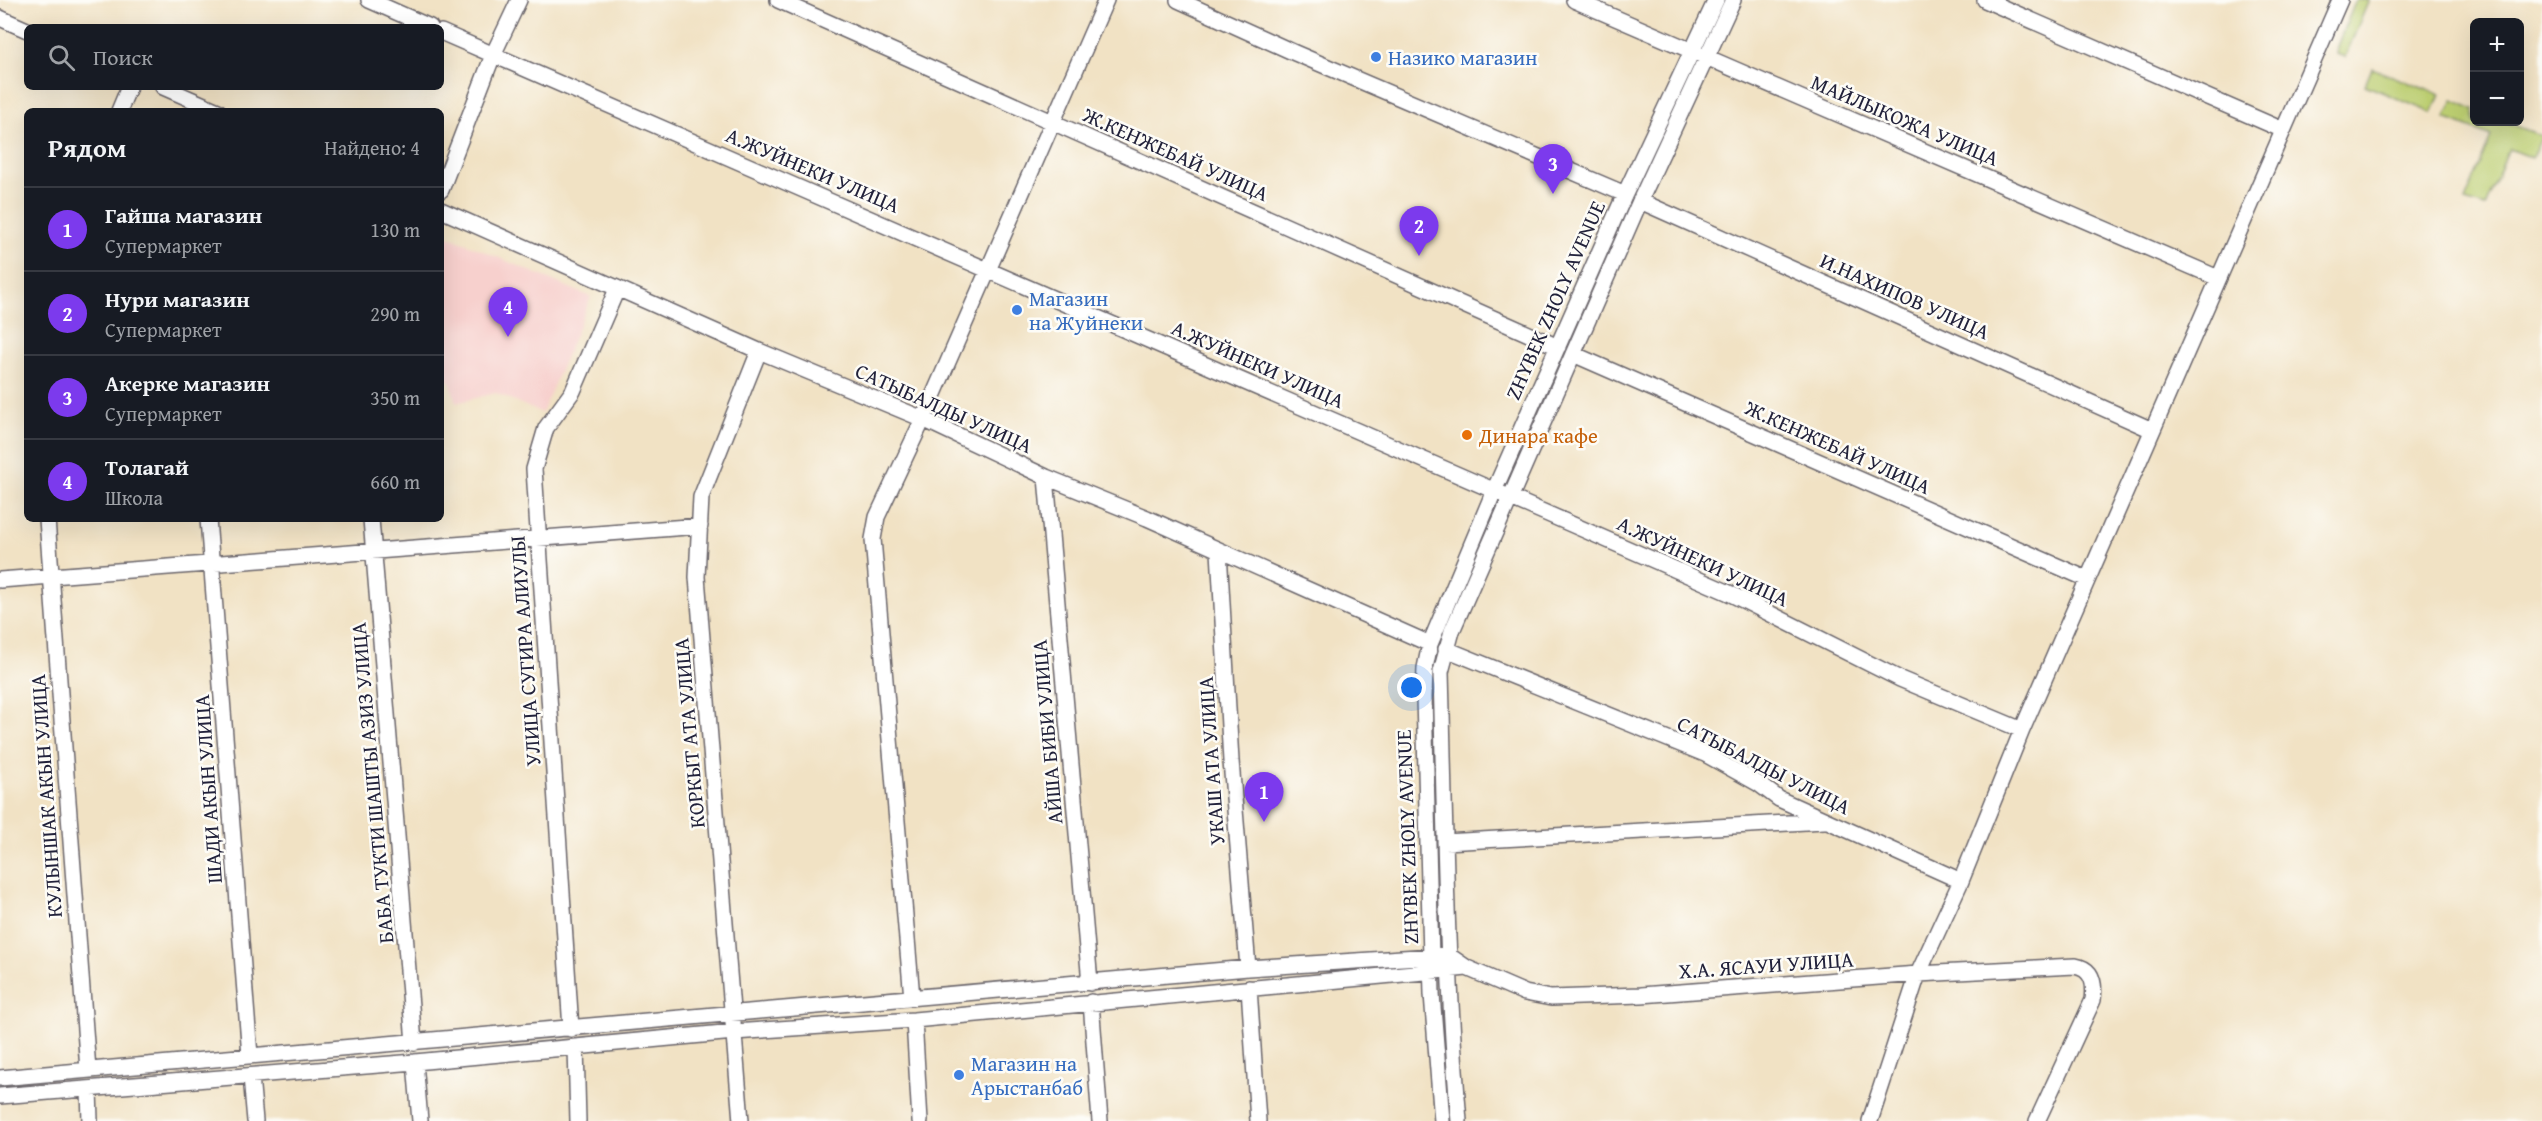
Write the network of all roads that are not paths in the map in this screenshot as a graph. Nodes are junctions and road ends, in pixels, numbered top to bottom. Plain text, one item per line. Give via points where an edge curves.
1 (369, 0) edge
2 (519, 0) edge
3 (778, 0) edge
4 (1106, 0) edge
5 (1178, 0) edge
6 (1574, 0) edge
7 (1716, 0) edge
8 (1733, 0) edge
9 (1984, 0) edge
10 (2340, 0) edge
11 (0, 18) edge
12 (423, 24) edge
13 (24, 29) edge
14 (444, 33) edge
15 (1700, 54) junction
16 (493, 55) junction
17 (128, 90) edge
18 (170, 90) edge
19 (120, 108) edge
20 (211, 108) edge
21 (1051, 122) junction
22 (2283, 130) junction
23 (444, 182) edge
24 (1625, 194) junction
25 (1640, 201) junction
26 (444, 211) edge
27 (987, 269) junction
28 (2218, 278) junction
29 (617, 290) junction
30 (1558, 347) junction
31 (759, 351) junction
32 (1573, 354) junction
33 (923, 418) junction
34 (2152, 430) junction
35 (1046, 477) junction
36 (1494, 491) junction
37 (1510, 498) junction
38 (46, 522) edge
39 (208, 522) edge
40 (371, 522) edge
41 (700, 526) junction
42 (538, 539) junction
43 (374, 551) junction
44 (1218, 551) junction
45 (211, 564) junction
46 (51, 576) junction
47 (2087, 579) junction
48 (0, 580) edge
49 (1430, 644) junction
50 (1446, 649) junction
51 (2022, 730) junction
52 (1827, 821) junction
53 (1445, 842) junction
54 (1961, 881) junction
55 (1432, 962) junction
56 (1448, 962) junction
57 (1248, 968) junction
58 (1918, 974) junction
59 (1090, 983) junction
60 (1249, 988) junction
61 (912, 998) junction
62 (1091, 1002) junction
63 (734, 1014) junction
64 (914, 1020) junction
65 (571, 1029) junction
66 (734, 1032) junction
67 (414, 1043) junction
68 (576, 1047) junction
69 (250, 1056) junction
70 (415, 1062) junction
71 (88, 1070) junction
72 (251, 1076) junction
73 (0, 1078) edge
74 (89, 1089) junction
75 (0, 1096) edge
76 (90, 1121) edge
77 (255, 1121) edge
78 (420, 1121) edge
79 (578, 1121) edge
80 (741, 1121) edge
81 (920, 1121) edge
82 (1100, 1121) edge
83 (1258, 1121) edge
84 (1442, 1121) edge
85 (1459, 1121) edge
86 (1869, 1121) edge
87 (2037, 1121) edge

1 - 12 street
2 - 16 street
3 - 21 street, Ж.КЕНЖЕБАЙ УЛИЦА
4 - 21 street
5 - 24 street
6 - 15 street, МАЙЛЫКОЖА УЛИЦА
7 - 15 street, ZHYBEK ZHOLY AVENUE
8 - 15 street, ZHYBEK ZHOLY AVENUE
9 - 22 street
10 - 22 street
11 - 13 street
14 - 16 street, А.ЖУЙНЕКИ УЛИЦА
15 - 24 street, ZHYBEK ZHOLY AVENUE
15 - 25 street, ZHYBEK ZHOLY AVENUE
15 - 28 street, МАЙЛЫКОЖА УЛИЦА
16 - 23 street
16 - 27 street, А.ЖУЙНЕКИ УЛИЦА
17 - 19 street
18 - 20 street
21 - 27 street
21 - 30 street, Ж.КЕНЖЕБАЙ УЛИЦА
22 - 28 street
24 - 30 street, ZHYBEK ZHOLY AVENUE
25 - 32 street, ZHYBEK ZHOLY AVENUE
25 - 34 street, И.НАХИПОВ УЛИЦА
26 - 29 street, САТЫБАЛДЫ УЛИЦА
27 - 33 street
27 - 36 street, А.ЖУЙНЕКИ УЛИЦА
28 - 34 street
29 - 31 street, САТЫБАЛДЫ УЛИЦА
29 - 42 street, УЛИЦА СУГИРА АЛИУЛЫ via 573,391 546,428 534,469
30 - 36 street, ZHYBEK ZHOLY AVENUE
31 - 33 street, САТЫБАЛДЫ УЛИЦА
31 - 41 street, КОРКЫТ АТА УЛИЦА via 701,497
32 - 37 street, ZHYBEK ZHOLY AVENUE
32 - 47 street, Ж.КЕНЖЕБАЙ УЛИЦА
33 - 35 street, САТЫБАЛДЫ УЛИЦА
33 - 61 street via 877,517 873,539
34 - 47 street
35 - 44 street, САТЫБАЛДЫ УЛИЦА
35 - 59 street, АЙША БИБИ УЛИЦА
36 - 37 street, А.ЖУЙНЕКИ УЛИЦА
36 - 49 street, ZHYBEK ZHOLY AVENUE
37 - 50 street, ZHYBEK ZHOLY AVENUE
37 - 51 street, А.ЖУЙНЕКИ УЛИЦА via 1727,592 1900,680
38 - 46 street, КУЛЫНШАК АКЫН УЛИЦА
39 - 45 street, ШАДИ АКЫН УЛИЦА
40 - 43 street, БАБА ТУКТИ ШАШТЫ АЗИЗ УЛИЦА
41 - 42 street
41 - 63 street, КОРКЫТ АТА УЛИЦА via 697,577
42 - 43 street
42 - 65 street, УЛИЦА СУГИРА АЛИУЛЫ
43 - 45 street
43 - 67 street, БАБА ТУКТИ ШАШТЫ АЗИЗ УЛИЦА
44 - 49 street, САТЫБАЛДЫ УЛИЦА
44 - 57 street, УКАШ АТА УЛИЦА
45 - 46 street
45 - 69 street, ШАДИ АКЫН УЛИЦА
46 - 48 street
46 - 71 street, КУЛЫНШАК АКЫН УЛИЦА
47 - 51 street
49 - 55 street, ZHYBEK ZHOLY AVENUE via 1424,697
50 - 52 street, САТЫБАЛДЫ УЛИЦА via 1705,754 1759,784 1779,800
50 - 53 street, ZHYBEK ZHOLY AVENUE via 1442,672
51 - 54 street
52 - 53 street
52 - 54 street, САТЫБАЛДЫ УЛИЦА
53 - 56 street, ZHYBEK ZHOLY AVENUE
54 - 58 street
55 - 56 street, Х.А. ЯСАУИ УЛИЦА
55 - 57 street
55 - 60 street
55 - 84 street, ZHYBEK ZHOLY AVENUE
56 - 58 street, Х.А. ЯСАУИ УЛИЦА via 1525,993 1551,998
56 - 85 street, ZHYBEK ZHOLY AVENUE
57 - 59 street
58 - 86 street
58 - 87 street, Х.А. ЯСАУИ УЛИЦА via 2075,966 2087,970 2094,989 2093,1000
59 - 61 street
60 - 62 street
60 - 83 street
61 - 63 street
62 - 64 street
62 - 82 street
63 - 65 street
63 - 66 street, КОРКЫТ АТА УЛИЦА
64 - 66 street
64 - 81 street
65 - 67 street
66 - 68 street
66 - 80 street, КОРКЫТ АТА УЛИЦА
67 - 69 street
68 - 70 street
68 - 79 street
69 - 71 street
70 - 72 street
70 - 78 street
71 - 73 street
72 - 74 street
72 - 77 street
74 - 75 street
74 - 76 street

